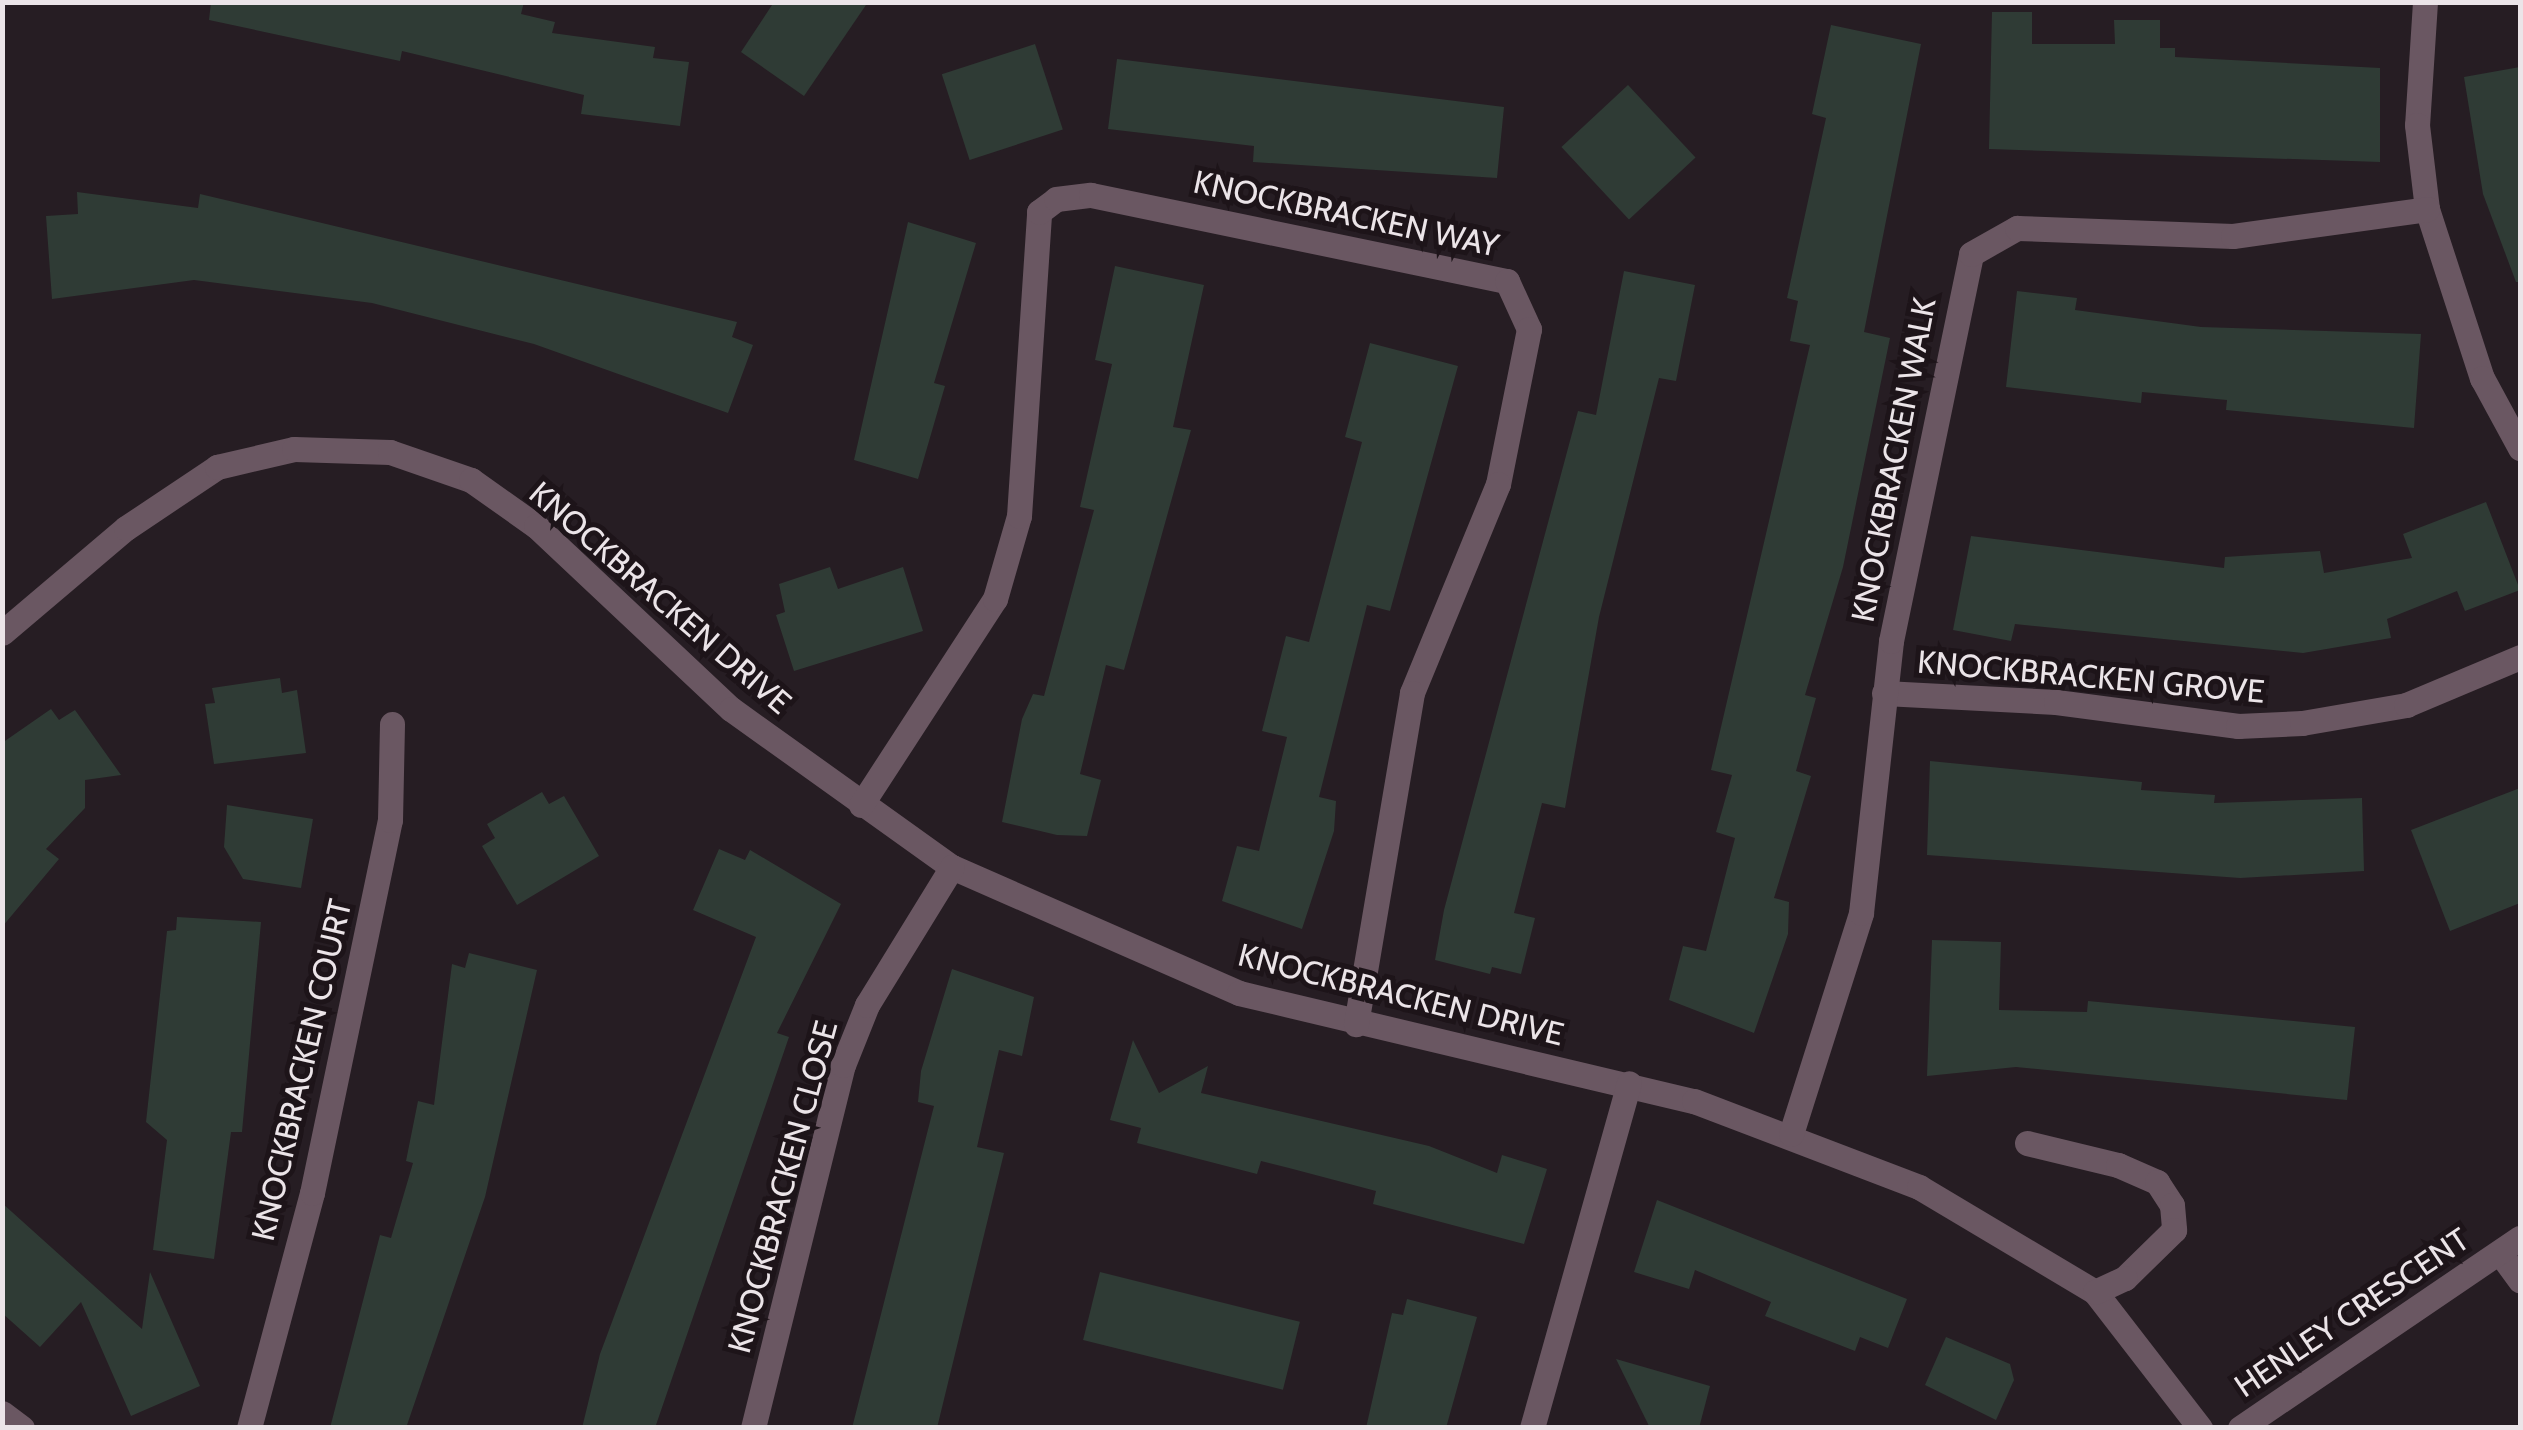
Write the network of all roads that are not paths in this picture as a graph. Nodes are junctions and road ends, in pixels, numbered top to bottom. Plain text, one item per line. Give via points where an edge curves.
1 (2425, 2) edge
2 (2427, 209) junction
3 (2520, 448) edge
4 (2, 634) edge
5 (2520, 657) edge
6 (1884, 693) junction
7 (392, 724) dead end
8 (861, 805) junction
9 (952, 867) junction
10 (1356, 1024) junction
11 (1629, 1083) junction
12 (1791, 1134) junction
13 (2027, 1143) dead end
14 (2510, 1246) edge
15 (2520, 1281) edge
16 (2095, 1292) junction
17 (2, 1413) edge
18 (22, 1428) edge
19 (249, 1428) edge
20 (753, 1428) edge
21 (1532, 1428) edge
22 (2200, 1428) edge
23 (2240, 1428) edge

1 - 2 street via 2417,125
2 - 3 street via 2482,378
2 - 6 street, KNOCKBRACKEN WALK via 2233,236 2017,228 1990,236 1971,254 1962,287
4 - 8 street, KNOCKBRACKEN DRIVE via 126,528 217,468 294,449 390,452 472,480 536,526 731,710
5 - 6 street, KNOCKBRACKEN GROVE via 2406,705 2286,724
6 - 12 street, KNOCKBRACKEN WALK via 1862,913
7 - 19 street, KNOCKBRACKEN COURT via 390,820 312,1193
8 - 9 street, KNOCKBRACKEN DRIVE
8 - 10 street, KNOCKBRACKEN WAY via 995,599 1019,516 1039,212 1056,198 1091,195 1508,281 1529,329 1506,445 1463,580 1412,693
9 - 10 street, KNOCKBRACKEN DRIVE via 1136,953
9 - 20 street, KNOCKBRACKEN CLOSE via 867,1005 843,1065
10 - 11 street, KNOCKBRACKEN DRIVE
11 - 12 street, KNOCKBRACKEN DRIVE
11 - 21 street
12 - 16 street, KNOCKBRACKEN DRIVE via 1919,1187
13 - 16 street via 2118,1164 2157,1182 2172,1205 2174,1230 2126,1278
14 - 15 street, HENLEY CRESCENT
14 - 23 street, HENLEY CRESCENT
16 - 22 street, KNOCKBRACKEN DRIVE
17 - 18 street

